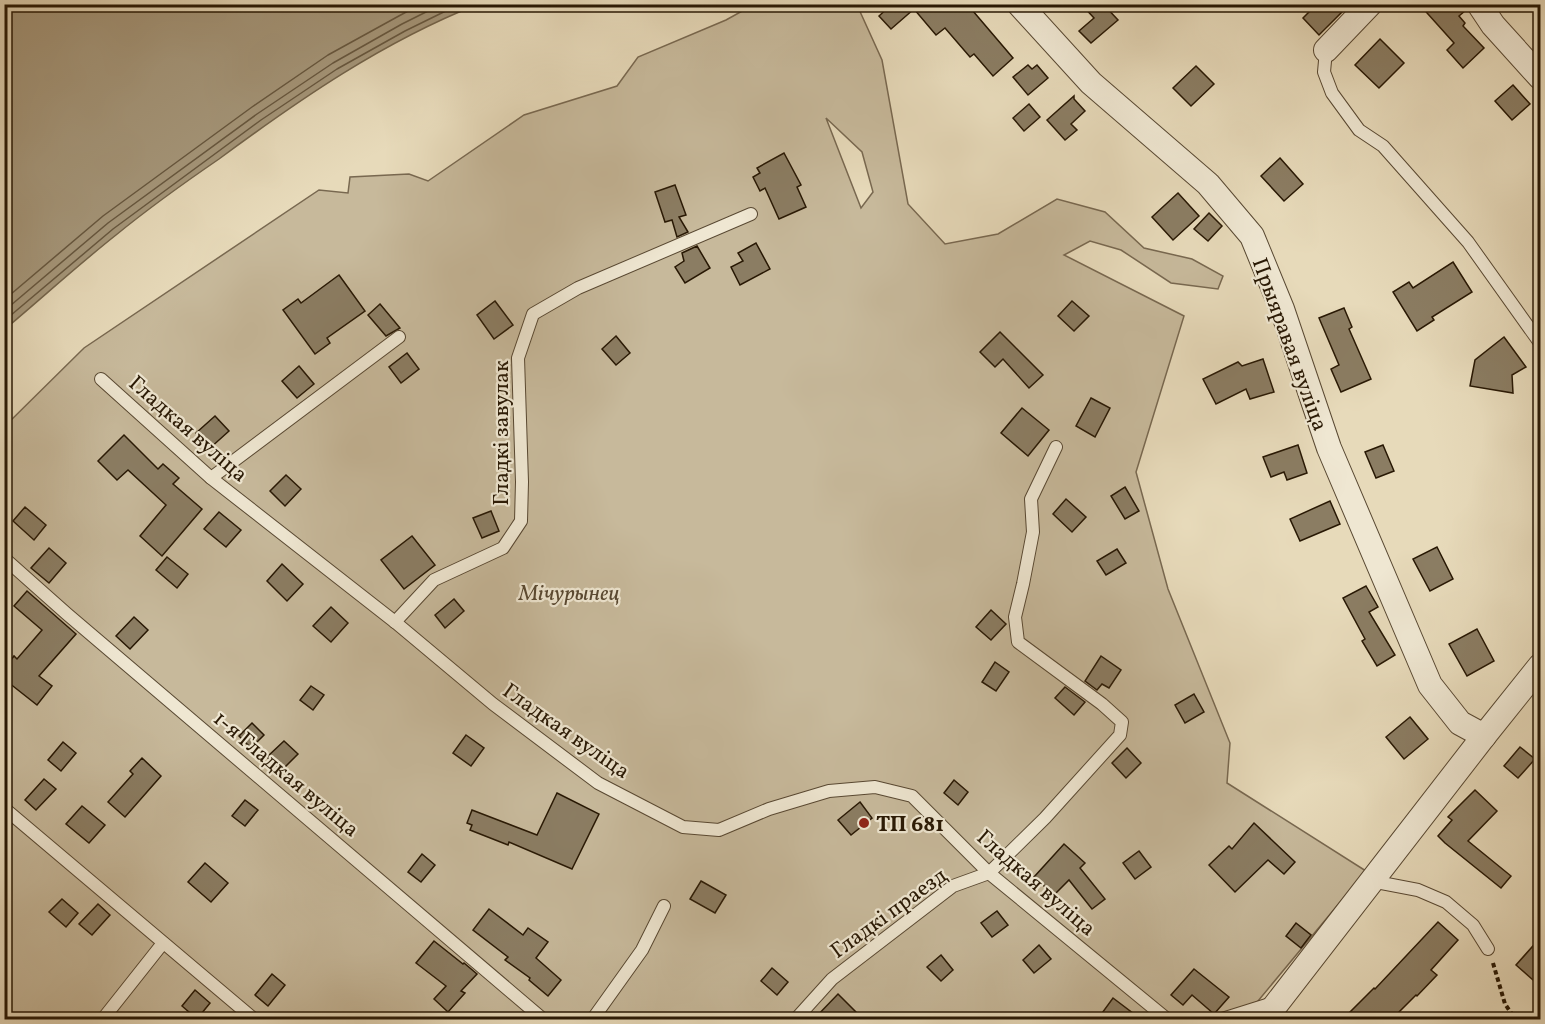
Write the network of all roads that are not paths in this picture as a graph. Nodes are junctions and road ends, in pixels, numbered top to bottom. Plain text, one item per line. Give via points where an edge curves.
1 (1019, 4) edge
2 (1370, 4) edge
3 (1479, 4) edge
4 (1326, 50) joint
5 (1540, 77) edge
6 (751, 214) dead end
7 (399, 337) dead end
8 (1540, 343) edge
9 (101, 379) dead end
10 (1056, 447) dead end
11 (212, 478) junction
12 (4, 558) edge
13 (395, 622) junction
14 (1540, 666) edge
15 (1484, 736) junction
16 (4, 808) edge
17 (989, 873) junction
18 (1371, 881) junction
19 (664, 906) dead end
20 (163, 943) junction
21 (1488, 949) road end
22 (1271, 1011) edge
23 (102, 1020) edge
24 (255, 1020) edge
25 (544, 1020) edge
26 (592, 1020) edge
27 (795, 1020) edge
28 (1168, 1020) edge
29 (1219, 1020) edge

1 - 15 street, Прыяравая вуліца via 1090,83 1208,184 1252,236 1282,309 1329,448 1430,685 1460,723
2 - 4 street
3 - 5 street
4 - 8 lane via 1324,72 1332,93 1359,130 1383,146 1468,242
6 - 13 lane, Гладкі завулак via 578,288 533,314 518,358 521,521 503,548 434,580
7 - 11 lane
9 - 11 lane, Гладкая вуліца
10 - 17 lane, Гладкі праезд via 1031,499 1033,532 1015,617 1018,642 1122,722 1120,735
11 - 13 lane, Гладкая вуліца
12 - 25 lane, 1-я Гладкая вуліца
13 - 17 lane, Гладкая вуліца via 493,704 598,783 683,827 719,830 769,808 829,791 875,787 912,796
14 - 15 street
15 - 18 street
16 - 20 lane
17 - 27 lane, Гладкі праезд via 953,886 832,979
17 - 28 lane, Гладкая вуліца
18 - 21 lane via 1418,890 1446,902 1473,926
18 - 22 street
19 - 26 lane via 642,950
20 - 23 lane
20 - 24 lane
22 - 29 lane

